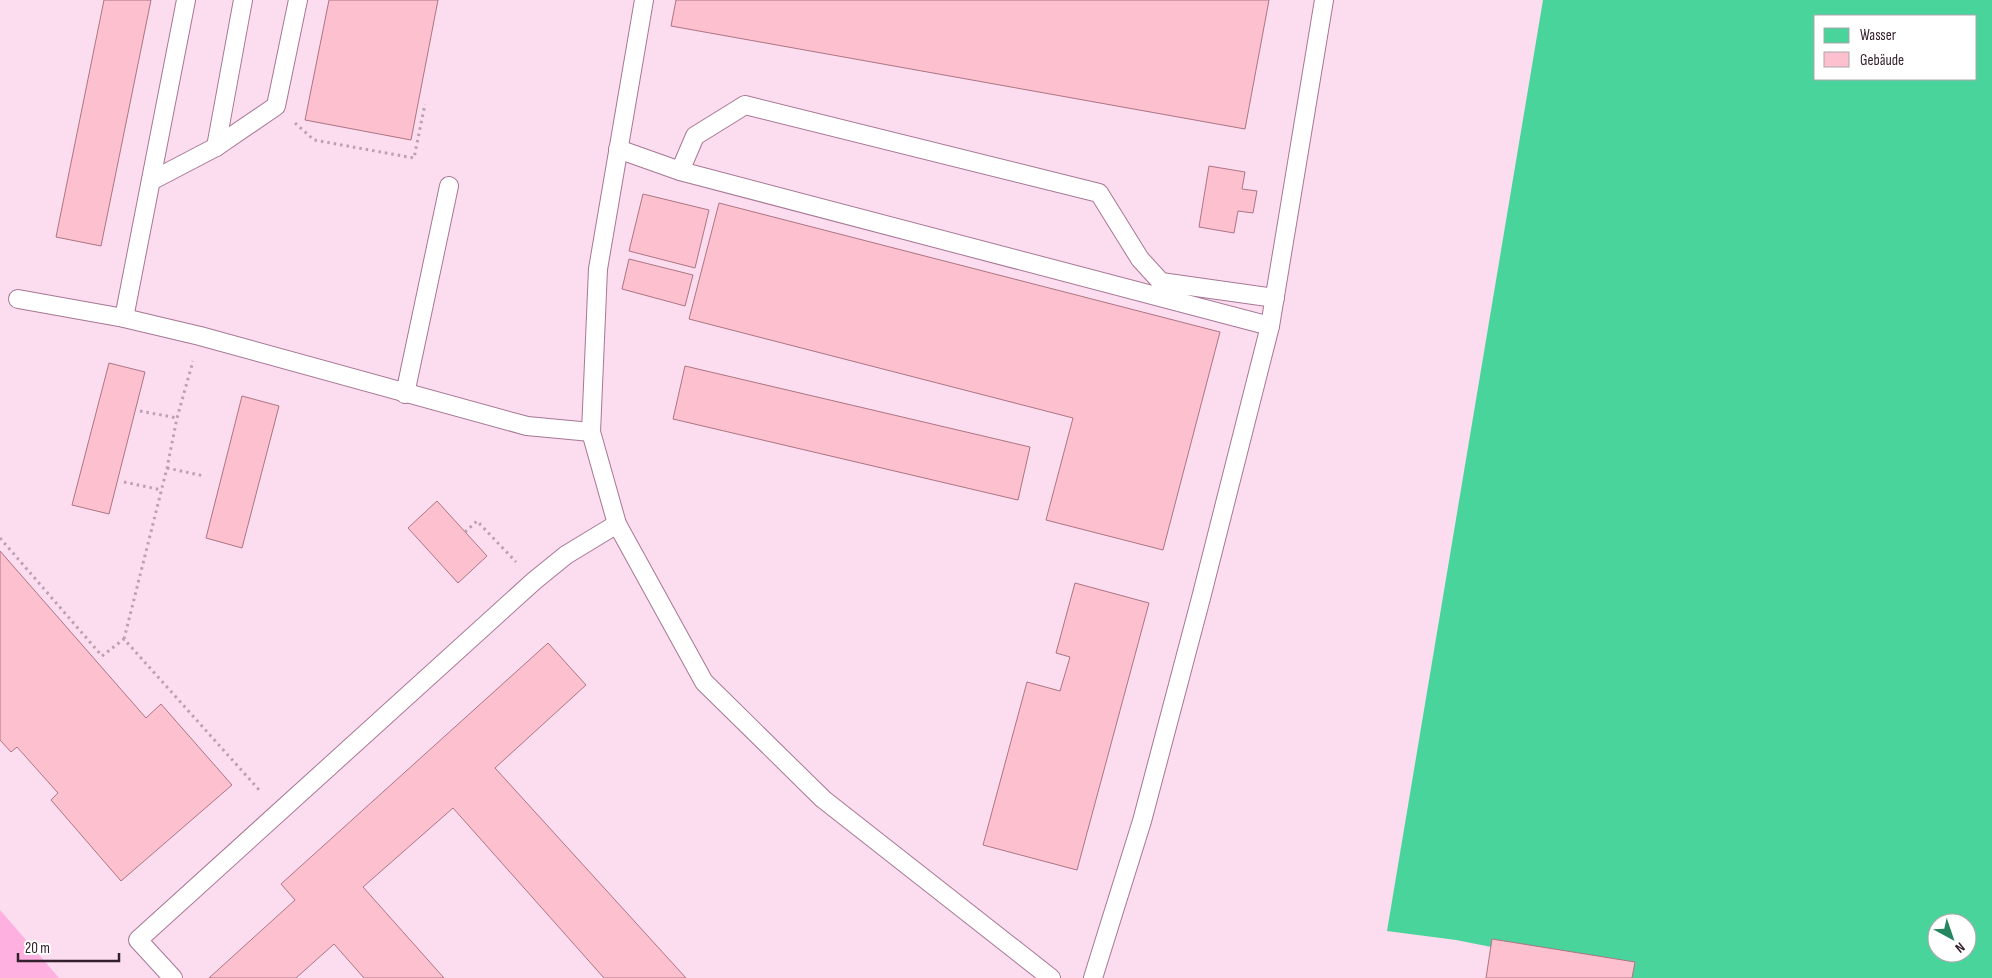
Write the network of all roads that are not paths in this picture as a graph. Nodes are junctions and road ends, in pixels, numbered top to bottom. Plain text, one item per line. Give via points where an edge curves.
1 (186, 0) edge
2 (243, 0) edge
3 (298, 0) edge
4 (644, 0) edge
5 (1324, 0) edge
6 (216, 148) junction
7 (618, 149) junction
8 (680, 171) junction
9 (151, 181) junction
10 (449, 186) dead end
11 (1275, 298) junction
12 (18, 299) dead end
13 (124, 318) junction
14 (1270, 326) junction
15 (405, 394) junction
16 (591, 432) junction
17 (617, 524) junction
18 (173, 978) edge
19 (1051, 978) edge
20 (1093, 978) edge

1 - 9 lane
2 - 6 lane
3 - 6 lane via 276,106
4 - 7 lane
5 - 11 lane
6 - 9 lane
7 - 8 lane
7 - 16 lane via 598,269
8 - 11 lane via 695,136 745,105 1099,194 1140,260 1161,282
8 - 14 lane
9 - 13 lane
10 - 15 lane
11 - 14 lane
12 - 13 lane
13 - 15 lane
14 - 20 lane via 1142,821
15 - 16 lane via 527,426
16 - 17 lane
17 - 18 lane via 566,555 534,581 138,940
17 - 19 lane via 704,682 822,799

